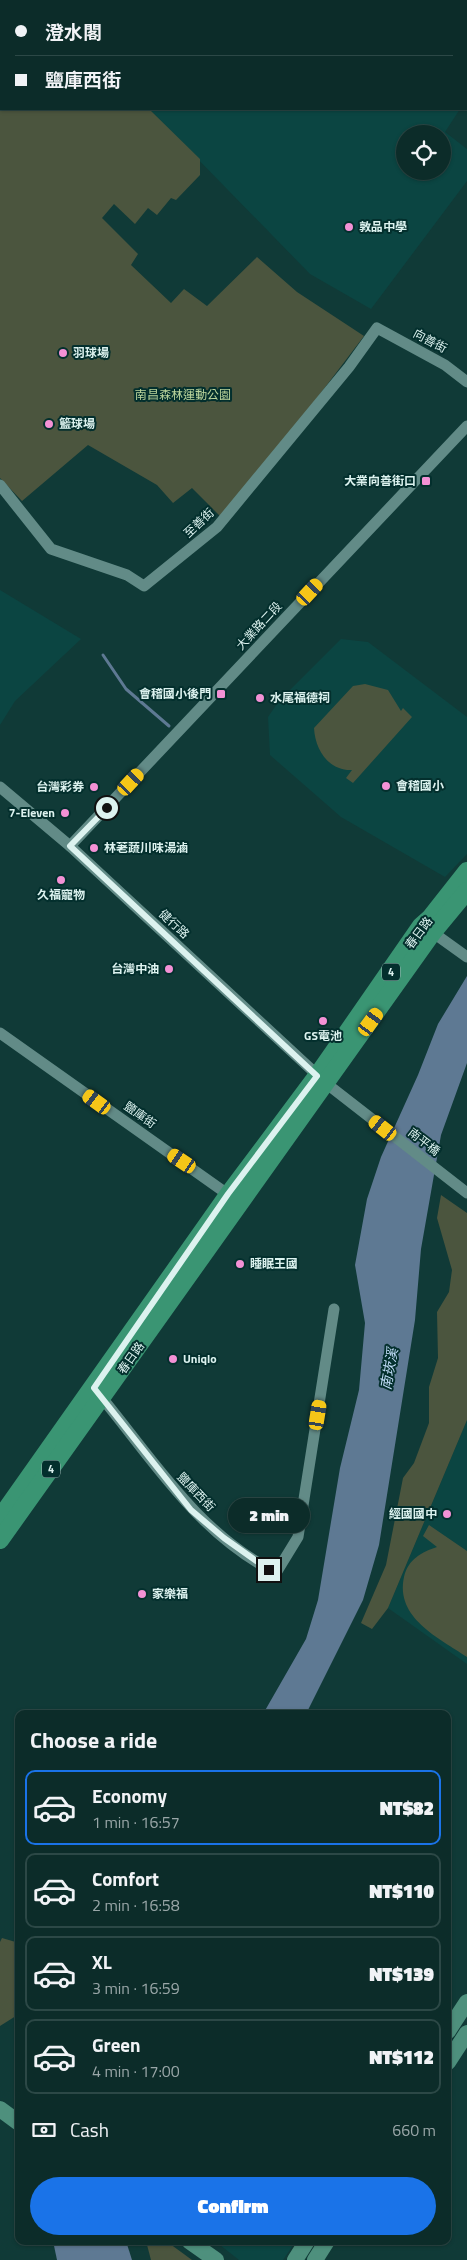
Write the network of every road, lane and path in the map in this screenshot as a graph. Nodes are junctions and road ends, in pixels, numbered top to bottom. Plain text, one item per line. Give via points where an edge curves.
1 (376, 328) joint
2 (467, 382) edge
3 (467, 426) edge
4 (0, 485) edge
5 (0, 787) edge
6 (70, 846) junction
7 (467, 871) edge
8 (467, 891) edge
9 (427, 929) junction
10 (467, 957) edge
11 (0, 1032) edge
12 (322, 1080) junction
13 (341, 1095) joint
14 (467, 1193) edge
15 (234, 1199) junction
16 (334, 1309) dead end
17 (98, 1393) junction
18 (0, 1518) edge
19 (0, 1540) edge
20 (465, 2008) edge
21 (451, 2027) edge
22 (467, 2033) edge
23 (451, 2057) edge
24 (0, 2109) edge
25 (15, 2120) edge
26 (195, 2245) edge
27 (304, 2245) edge
28 (324, 2245) edge
29 (216, 2260) edge
30 (294, 2260) edge
31 (315, 2260) edge

1 - 2 street, 向善街 via 445,364
1 - 4 street, 至善街 via 349,367 218,527 144,586 127,575 51,549
3 - 6 street, 大業路二段
5 - 6 street, 健行路
6 - 12 street, 健行路
7 - 9 main road, 春日路 / 4 via 430,918
8 - 9 main road, 春日路 / 4
9 - 10 street
9 - 12 main road, 春日路 / 4
11 - 15 street, 鹽庫街
12 - 13 street, 健行路
12 - 15 main road, 春日路 / 4
13 - 14 street, 南平橋
15 - 17 main road, 春日路 / 4
16 - 17 street, 鹽庫西街 via 298,1537 276,1573 224,1538 191,1510
17 - 18 main road, 春日路 / 4
17 - 19 main road, 春日路 / 4
20 - 21 street
22 - 23 street
24 - 25 street
26 - 29 street
27 - 30 street
28 - 31 street

